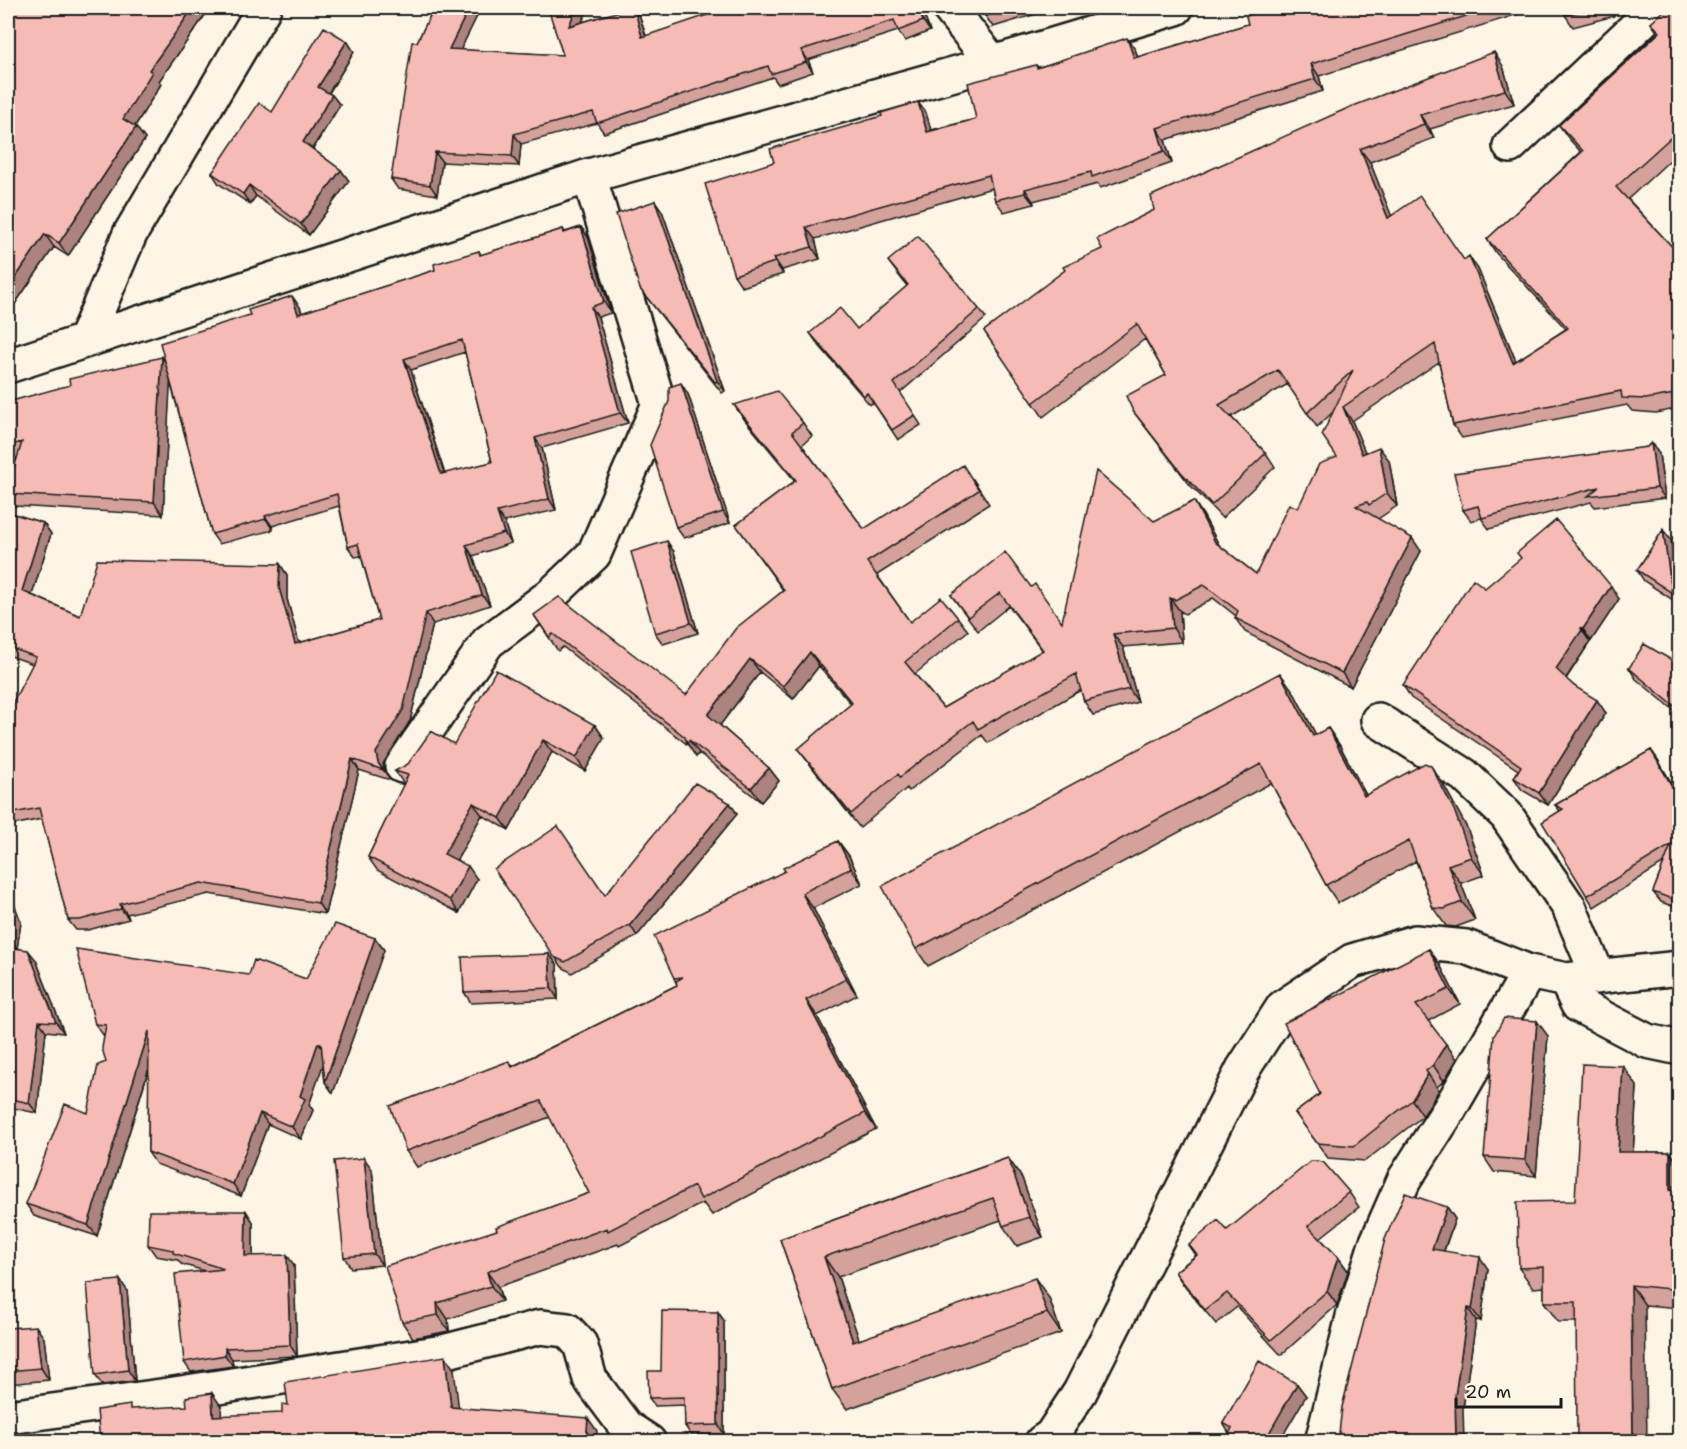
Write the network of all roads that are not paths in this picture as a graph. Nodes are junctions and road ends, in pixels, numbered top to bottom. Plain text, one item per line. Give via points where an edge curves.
1 (264, 8) edge
2 (949, 8) edge
3 (1176, 8) edge
4 (1656, 8) edge
5 (993, 63) junction
6 (1510, 146) dead end
7 (589, 176) junction
8 (85, 340) junction
9 (8, 366) edge
10 (1378, 720) dead end
11 (402, 766) edge
12 (1680, 968) edge
13 (1529, 972) junction
14 (1598, 976) junction
15 (1566, 980) junction
16 (1680, 1048) edge
17 (8, 1417) edge
18 (649, 1442) edge
19 (1042, 1442) edge
20 (1322, 1442) edge

1 - 8 street via 130,234
2 - 5 street
3 - 5 street
4 - 6 street
5 - 7 street
7 - 8 street
7 - 11 street via 660,404 594,554 551,595 488,642
8 - 9 street
10 - 14 street via 1464,775 1506,815 1569,907
12 - 14 street
13 - 15 street
13 - 19 street via 1466,947 1415,942 1352,961 1283,1007 1243,1069 1080,1392
13 - 20 street via 1404,1180 1376,1244 1353,1317
14 - 15 street
15 - 16 street via 1578,1005 1647,1041
17 - 18 street via 442,1352 540,1327 567,1330 580,1344 590,1379 626,1427

